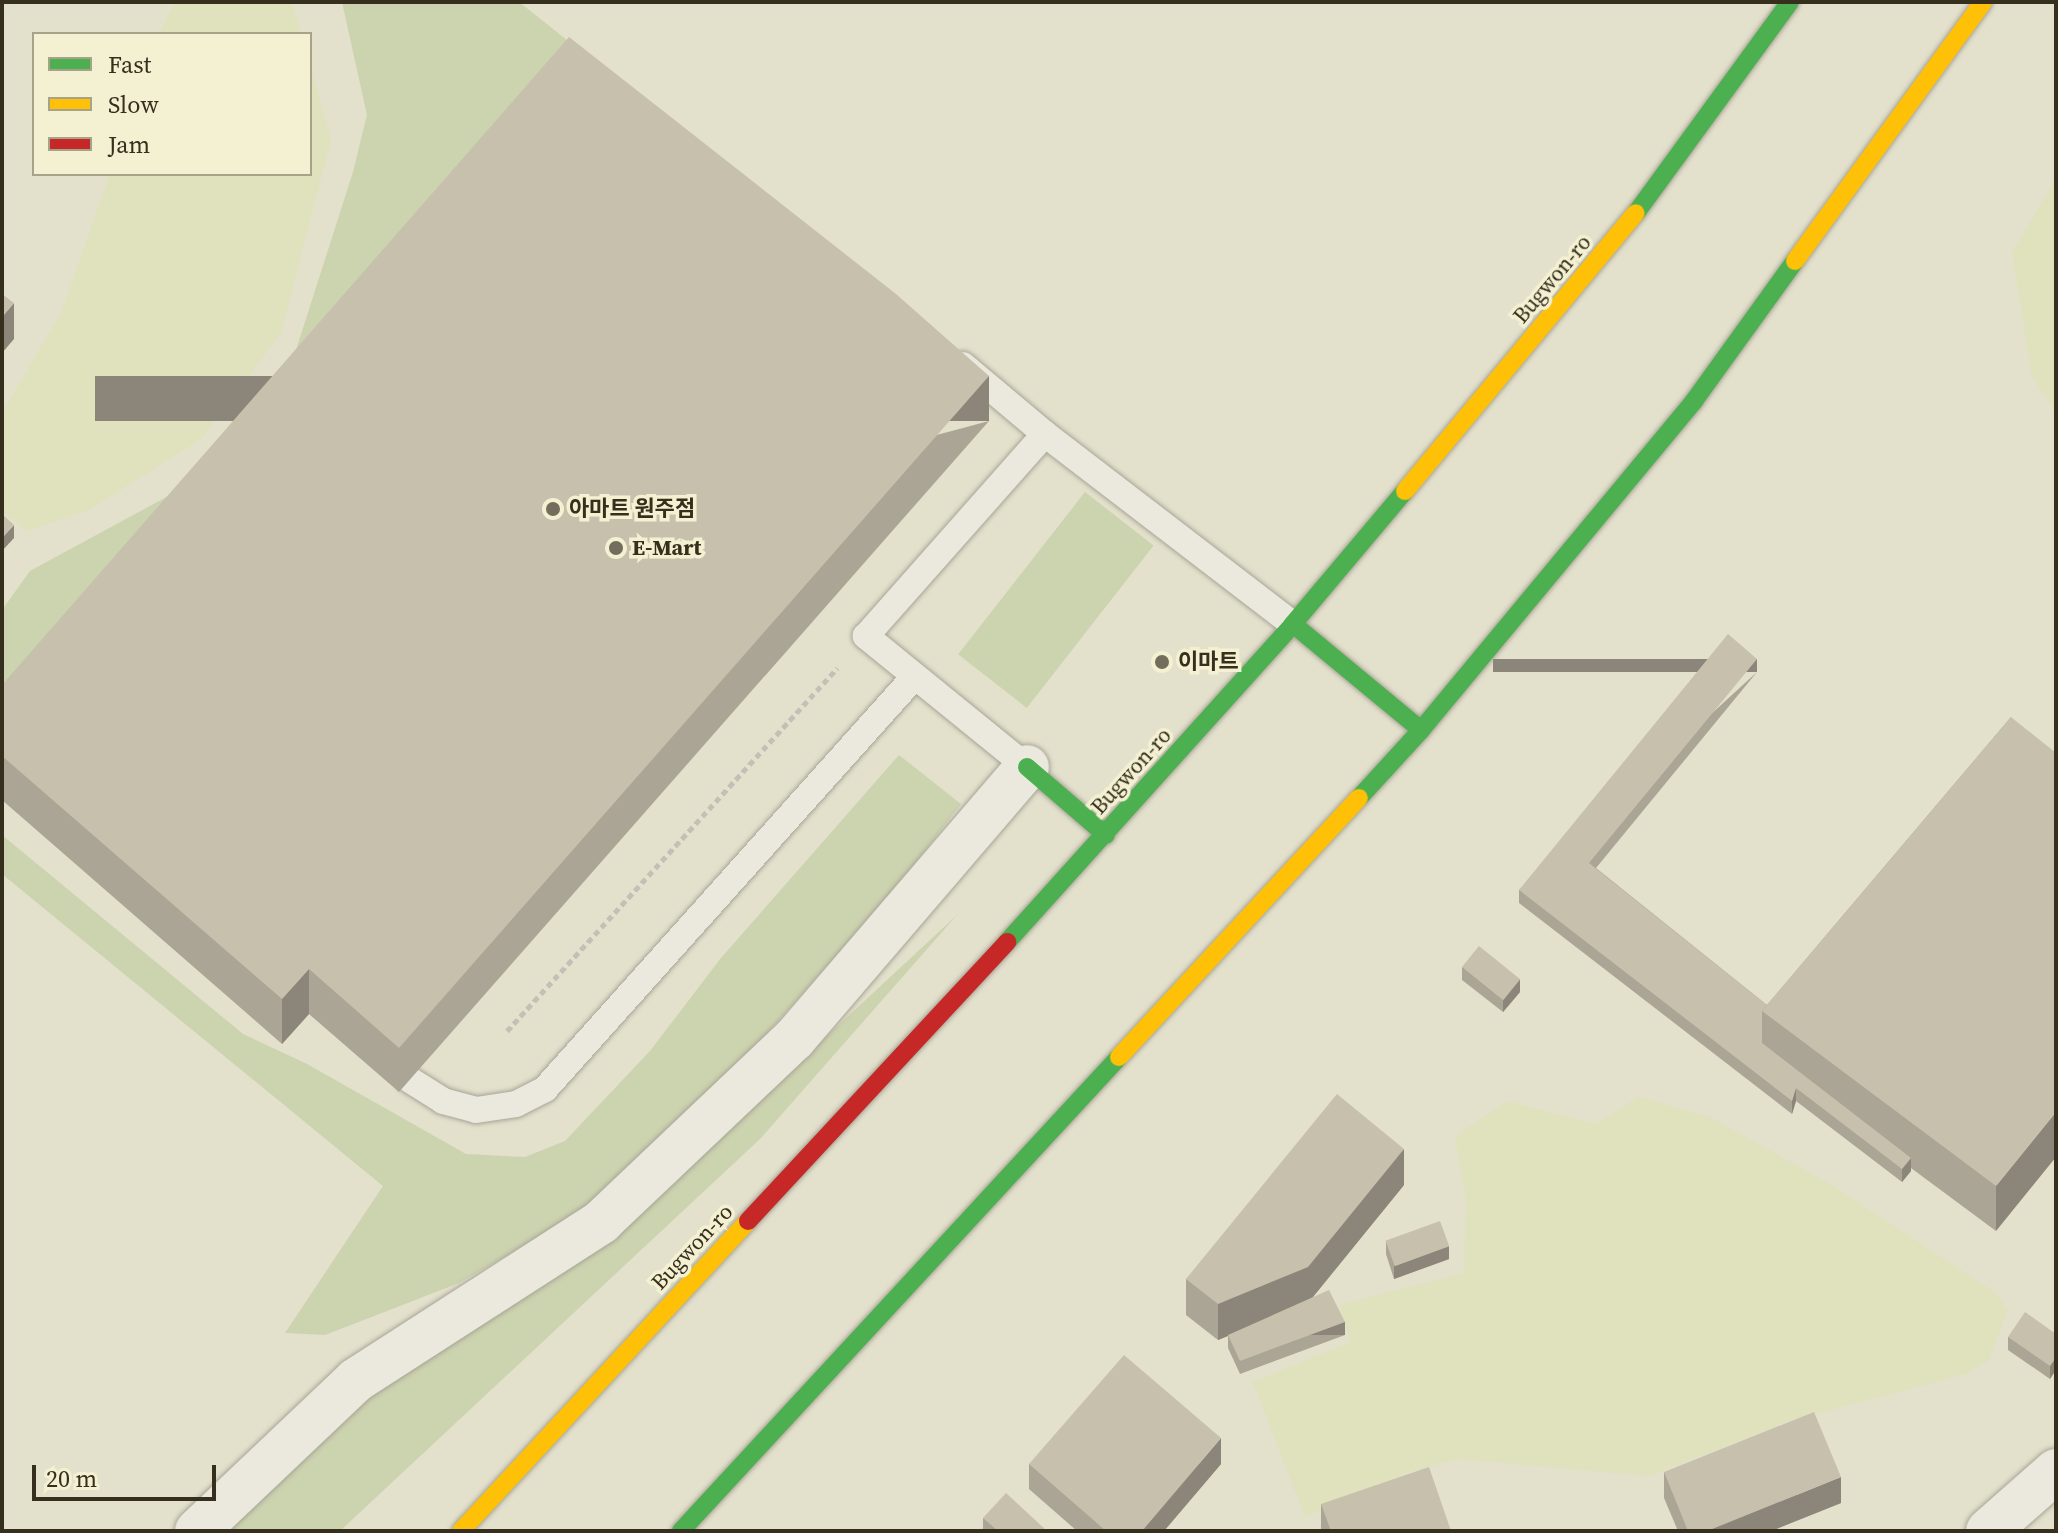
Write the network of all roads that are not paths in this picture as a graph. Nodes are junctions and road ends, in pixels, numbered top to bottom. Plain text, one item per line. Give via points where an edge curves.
1 (1790, 2) edge
2 (1983, 2) edge
3 (940, 346) edge
4 (1045, 434) junction
5 (1293, 624) junction
6 (915, 676) junction
7 (1421, 730) junction
8 (1027, 767) junction
9 (1106, 835) junction
10 (410, 1080) edge
11 (2056, 1471) edge
12 (197, 1531) edge
13 (461, 1531) edge
14 (681, 1531) edge
15 (1988, 1531) edge

1 - 5 street, Bugwon-ro via 1614,243
2 - 7 street via 1694,401
3 - 4 lane
4 - 5 lane
4 - 6 lane via 866,636
5 - 7 street
5 - 9 street, Bugwon-ro
6 - 8 lane
6 - 10 lane via 545,1089 516,1104 476,1110 443,1101
7 - 14 street
8 - 9 street
8 - 12 street via 794,1039 601,1222 356,1380
9 - 13 street, Bugwon-ro
11 - 15 street

